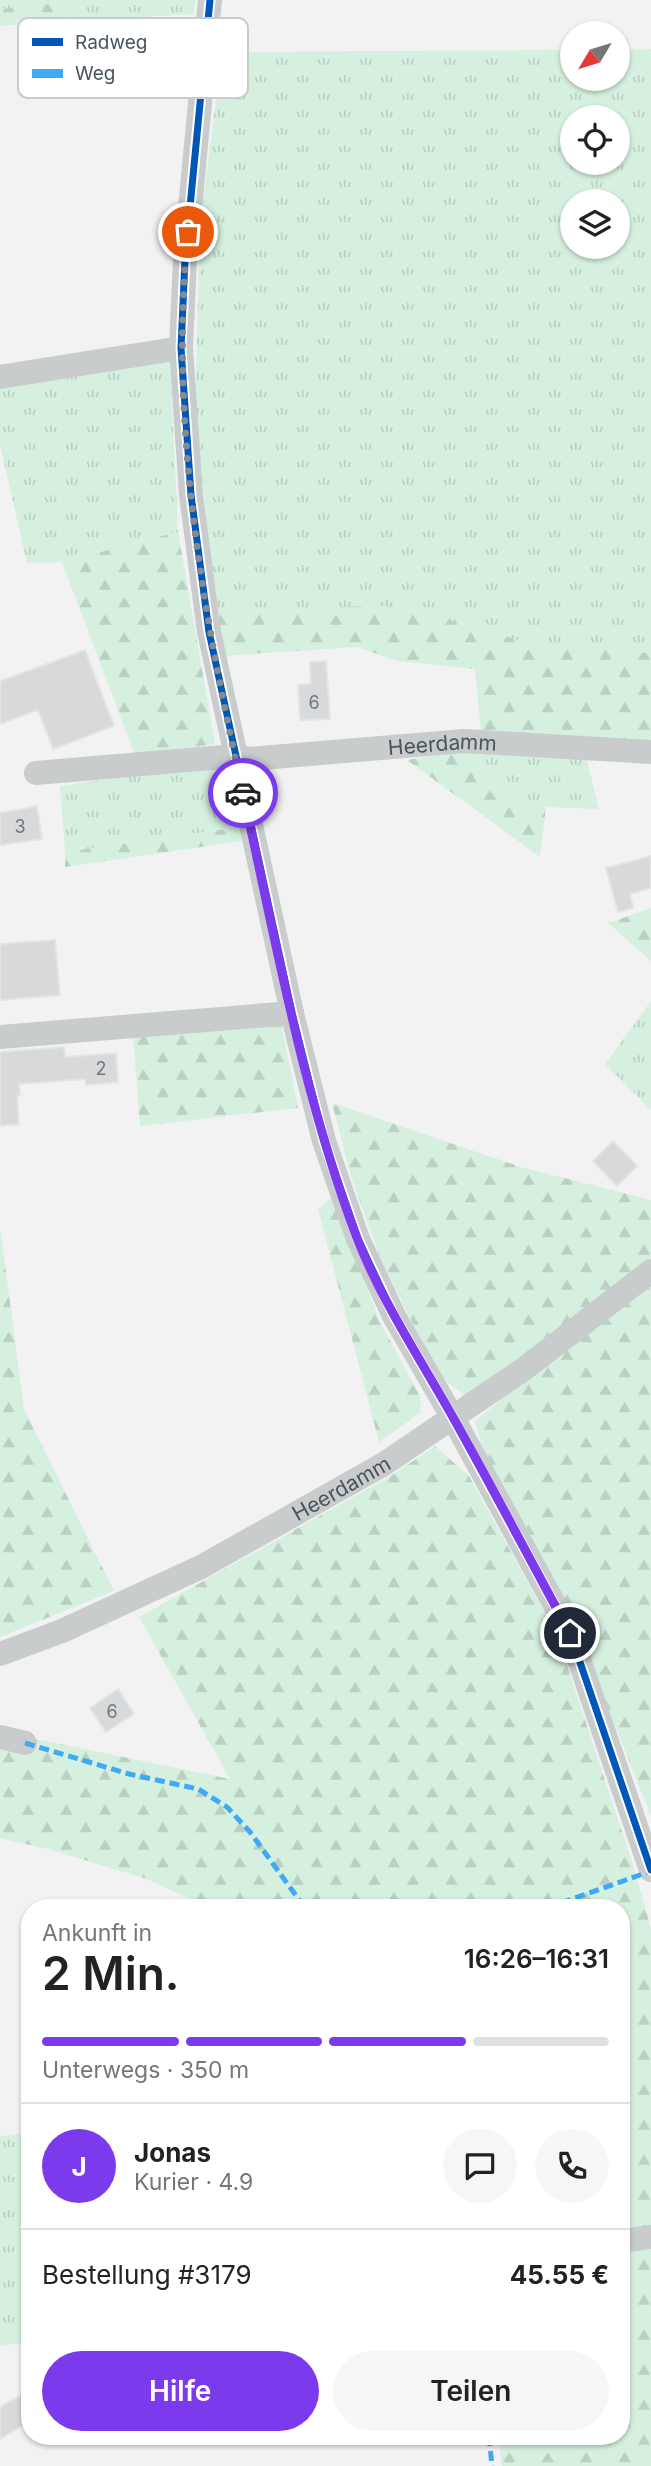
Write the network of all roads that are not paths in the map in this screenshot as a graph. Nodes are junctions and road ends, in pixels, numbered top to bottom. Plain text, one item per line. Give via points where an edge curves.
1 (210, 0) edge
2 (208, 18) edge
3 (201, 98) edge
4 (181, 348) junction
5 (0, 377) edge
6 (651, 752) edge
7 (235, 756) junction
8 (36, 772) dead end
9 (292, 1013) junction
10 (0, 1037) edge
11 (651, 1271) edge
12 (453, 1418) junction
13 (0, 1654) edge
14 (0, 1737) edge
15 (24, 1743) dead end
16 (651, 1870) edge
17 (651, 2237) edge
18 (630, 2240) edge

1 - 2 street
3 - 4 street
4 - 5 street
4 - 7 street via 191,495 209,632
6 - 7 street, Heerdamm via 464,741 250,760
7 - 8 street, Heerdamm
7 - 9 street
9 - 10 street
9 - 12 street via 324,1141 358,1239 394,1316
11 - 12 street, Heerdamm via 524,1370
12 - 13 street, Heerdamm via 384,1464 201,1567 62,1631
12 - 16 street via 570,1633
14 - 15 street
17 - 18 street

